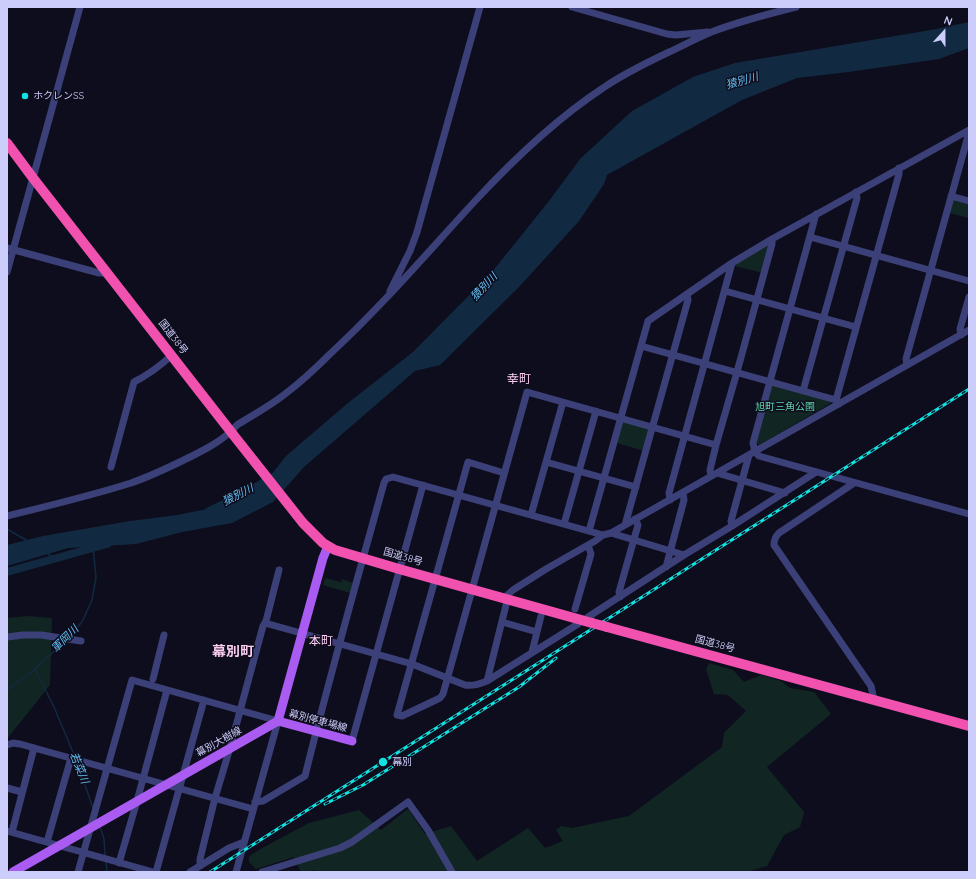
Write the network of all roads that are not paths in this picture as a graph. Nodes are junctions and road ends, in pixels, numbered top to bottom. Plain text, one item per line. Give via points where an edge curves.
1 (80, 7) edge
2 (480, 7) edge
3 (572, 7) edge
4 (796, 7) edge
5 (712, 32) junction
6 (968, 130) edge
7 (7, 143) edge
8 (898, 168) junction
9 (33, 178) junction
10 (856, 192) junction
11 (951, 196) junction
12 (969, 201) edge
13 (816, 214) junction
14 (810, 237) junction
15 (772, 239) junction
16 (844, 246) junction
17 (10, 249) edge
18 (876, 255) junction
19 (732, 263) junction
20 (930, 270) junction
21 (7, 272) edge
22 (107, 273) junction
23 (969, 281) edge
24 (725, 291) junction
25 (687, 294) junction
26 (387, 297) junction
27 (969, 297) edge
28 (757, 300) junction
29 (791, 308) junction
30 (824, 318) junction
31 (856, 327) junction
32 (969, 330) edge
33 (961, 334) junction
34 (641, 346) junction
35 (673, 354) junction
36 (172, 356) junction
37 (705, 363) junction
38 (908, 365) junction
39 (737, 372) junction
40 (770, 381) junction
41 (803, 391) junction
42 (563, 402) junction
43 (837, 402) junction
44 (596, 411) junction
45 (621, 418) junction
46 (653, 427) junction
47 (233, 434) junction
48 (684, 435) junction
49 (716, 445) junction
50 (752, 453) junction
51 (546, 462) junction
52 (111, 467) dead end
53 (579, 471) junction
54 (816, 472) junction
55 (504, 473) junction
56 (714, 474) junction
57 (604, 478) junction
58 (743, 480) junction
59 (854, 482) junction
60 (423, 485) junction
61 (636, 486) junction
62 (683, 493) junction
63 (784, 493) junction
64 (459, 495) junction
65 (670, 500) junction
66 (495, 505) junction
67 (969, 514) edge
68 (532, 515) junction
69 (7, 516) edge
70 (635, 519) junction
71 (564, 524) junction
72 (625, 525) junction
73 (732, 526) junction
74 (589, 531) junction
75 (611, 533) junction
76 (603, 535) junction
77 (634, 540) junction
78 (588, 545) junction
79 (328, 546) junction
80 (670, 551) junction
81 (684, 555) junction
82 (363, 558) junction
83 (666, 567) junction
84 (399, 569) junction
85 (279, 570) dead end
86 (436, 579) junction
87 (472, 590) junction
88 (620, 597) junction
89 (505, 602) junction
90 (575, 609) dead end
91 (541, 616) dead end
92 (590, 620) junction
93 (502, 622) junction
94 (265, 623) junction
95 (578, 624) dead end
96 (537, 632) junction
97 (302, 633) junction
98 (164, 635) dead end
99 (7, 637) edge
100 (81, 642) dead end
101 (339, 644) junction
102 (532, 652) junction
103 (376, 654) junction
104 (412, 664) junction
105 (447, 678) junction
106 (153, 679) dead end
107 (486, 680) junction
108 (167, 690) junction
109 (204, 700) junction
110 (874, 700) junction
111 (240, 710) junction
112 (278, 721) junction
113 (969, 726) edge
114 (316, 731) junction
115 (352, 741) joint
116 (7, 745) edge
117 (34, 748) junction
118 (230, 748) junction
119 (71, 758) junction
120 (107, 768) junction
121 (183, 775) junction
122 (143, 778) junction
123 (167, 784) junction
124 (7, 788) edge
125 (180, 788) junction
126 (22, 792) junction
127 (215, 798) junction
128 (137, 801) junction
129 (254, 806) junction
130 (92, 827) junction
131 (9, 832) edge
132 (47, 842) junction
133 (244, 842) junction
134 (59, 846) junction
135 (84, 853) junction
136 (119, 863) junction
137 (200, 866) junction
138 (13, 872) edge
139 (78, 872) edge
140 (153, 872) edge
141 (156, 872) edge
142 (190, 872) edge
143 (237, 872) edge
144 (262, 872) edge
145 (452, 872) edge

1 - 9 street
2 - 26 street via 418,232
3 - 5 street via 668,34
4 - 5 street
5 - 26 street via 625,74 553,126 475,201
6 - 8 street
6 - 11 street
7 - 9 highway, 国道38号
8 - 10 street
8 - 18 street via 899,174
9 - 17 street
9 - 22 highway, 国道38号
10 - 13 street
10 - 16 street via 857,198
11 - 12 street
11 - 20 street
13 - 14 street
13 - 15 street
14 - 16 street
14 - 29 street
15 - 19 street
15 - 28 street
16 - 18 street
16 - 30 street
17 - 21 street
17 - 22 street
18 - 20 street
18 - 31 street
19 - 24 street
19 - 25 street
20 - 23 street
20 - 38 street via 906,359
22 - 36 highway, 国道38号
24 - 28 street
24 - 37 street
25 - 34 street via 648,321
25 - 35 street via 688,300
26 - 47 street via 318,366 285,394 237,425
27 - 33 street via 960,329
28 - 29 street
28 - 39 street
29 - 30 street
29 - 40 street
30 - 31 street
30 - 41 street
31 - 43 street
32 - 33 street
33 - 38 street
34 - 35 street
34 - 45 street
35 - 37 street
35 - 46 street
36 - 47 highway, 国道38号
36 - 52 street via 134,382
37 - 39 street
37 - 48 street
38 - 43 street
39 - 40 street
39 - 49 street
40 - 41 street
40 - 50 street
41 - 43 street
42 - 44 street
42 - 51 street
42 - 55 street via 526,392
43 - 50 street
44 - 45 street
44 - 53 street
45 - 46 street
45 - 57 street
46 - 48 street
46 - 61 street
47 - 69 street via 175,464 132,482 90,496
47 - 79 highway, 国道38号 via 303,523
48 - 49 street
48 - 65 street via 669,493
49 - 56 street via 710,470
50 - 54 street
50 - 56 street
50 - 58 street
51 - 53 street
51 - 68 street
53 - 57 street
53 - 71 street
54 - 59 street
54 - 63 street
55 - 64 street via 468,462
55 - 66 street
56 - 58 street
56 - 62 street
57 - 61 street
57 - 74 street
58 - 63 street
58 - 73 street
59 - 67 street
59 - 110 street via 779,533 774,545 871,686
60 - 64 street
60 - 82 street via 393,477 386,479
60 - 84 street
61 - 72 street
62 - 65 street
62 - 80 street via 684,500
63 - 73 street
64 - 66 street
64 - 86 street
65 - 70 street
66 - 68 street
66 - 87 street
68 - 71 street
70 - 72 street
70 - 77 street via 638,525
71 - 74 street
72 - 75 street
73 - 81 street
74 - 76 street
75 - 76 street
75 - 77 street
76 - 78 street
77 - 80 street
77 - 88 street via 619,592
78 - 89 street via 513,590
78 - 90 street via 590,554
79 - 82 highway, 国道38号
79 - 97 main road
80 - 81 street
80 - 83 street
81 - 83 street
82 - 84 highway, 国道38号
82 - 101 street
83 - 88 street
84 - 86 highway, 国道38号
84 - 103 street
85 - 94 street
86 - 87 highway, 国道38号
86 - 104 street
87 - 89 highway, 国道38号
87 - 105 street
88 - 92 street
89 - 92 highway, 国道38号
89 - 93 street
91 - 96 street
92 - 110 highway, 国道38号, bridge via 607,627
93 - 96 street
93 - 107 street
94 - 97 street
94 - 111 street
95 - 102 street
96 - 102 street
97 - 101 street
97 - 112 main road
98 - 106 street
99 - 100 street via 41,635
101 - 103 street
101 - 114 street
102 - 107 street
103 - 104 street
103 - 115 street
104 - 105 street
104 - 105 street via 397,715 402,716 440,698
105 - 107 street via 472,686
108 - 109 street
108 - 120 street via 132,680
108 - 122 street
109 - 111 street
109 - 121 street
110 - 113 highway, 国道38号
111 - 112 street
111 - 118 street
112 - 114 main road, 幕別停車場線
112 - 118 main road, 幕別大樹線
112 - 129 street
114 - 115 main road, 幕別停車場線
114 - 129 street via 305,776
116 - 117 street via 20,744
117 - 119 street
117 - 126 street
118 - 121 main road, 幕別大樹線
118 - 127 street
119 - 120 street
119 - 132 street
120 - 122 street
120 - 130 street
121 - 123 main road, 幕別大樹線
121 - 125 street
122 - 123 street
122 - 128 street
123 - 125 street
123 - 128 main road, 幕別大樹線
124 - 126 street
125 - 127 street
125 - 141 street
126 - 131 street
127 - 129 street
127 - 137 street
128 - 130 main road, 幕別大樹線
128 - 136 street
129 - 133 street
130 - 134 main road, 幕別大樹線
130 - 135 street
131 - 132 street
132 - 134 street
133 - 137 street
133 - 143 street
134 - 135 street
134 - 138 main road, 幕別大樹線
135 - 136 street
135 - 139 street
136 - 140 street
137 - 142 street
144 - 145 street via 340,848 408,802 428,830

